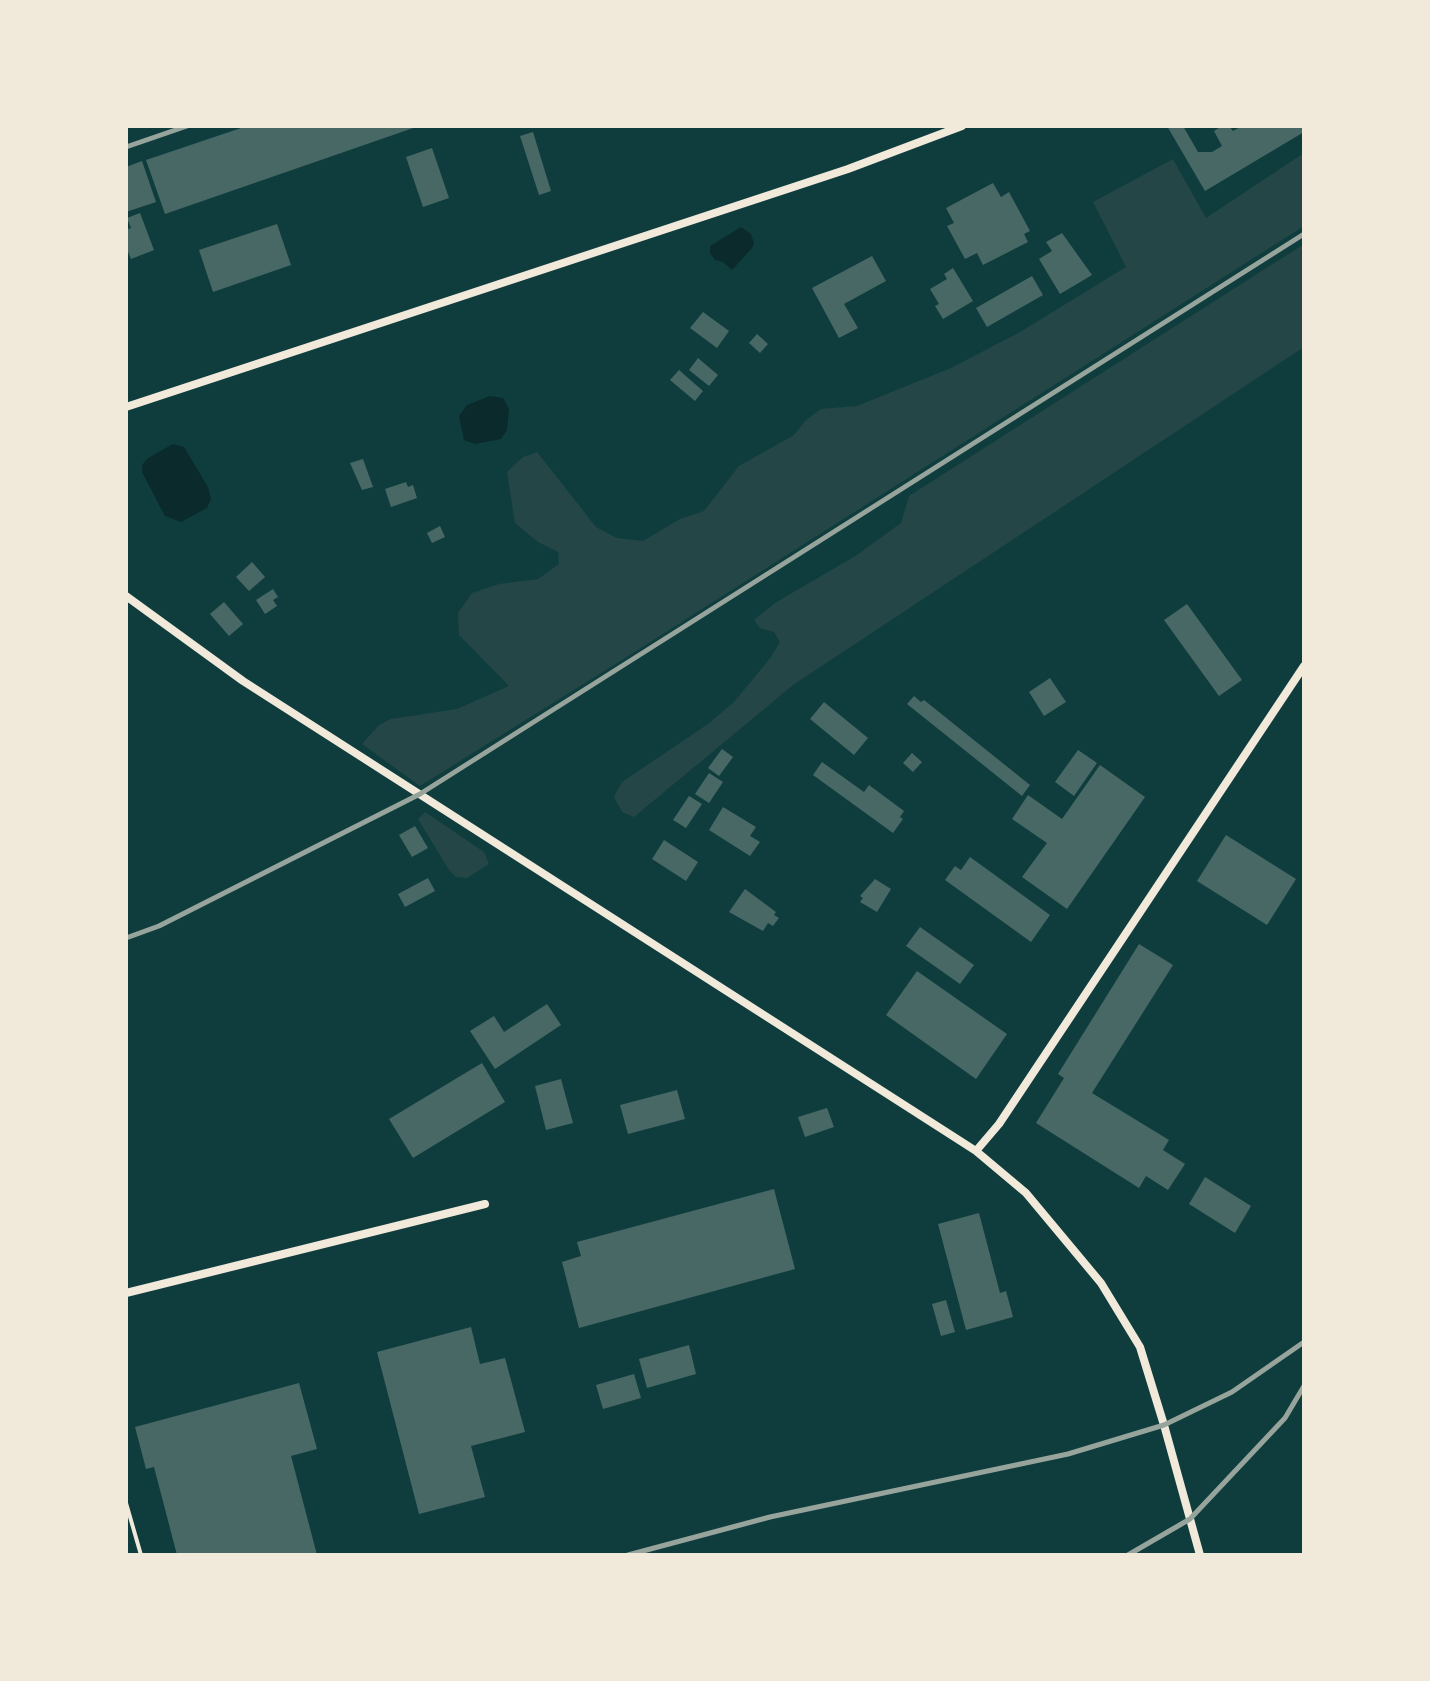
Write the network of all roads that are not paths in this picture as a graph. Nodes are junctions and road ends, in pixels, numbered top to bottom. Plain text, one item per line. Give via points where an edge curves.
1 (962, 126) edge
2 (126, 407) edge
3 (126, 596) edge
4 (1304, 666) edge
5 (976, 1151) junction
6 (485, 1204) dead end
7 (126, 1293) edge
8 (126, 1503) edge
9 (141, 1555) edge
10 (1200, 1555) edge

1 - 2 street via 848,169
3 - 5 street via 243,681
4 - 5 street
5 - 10 street via 1026,1193 1101,1283 1140,1347
6 - 7 street
8 - 9 lane

